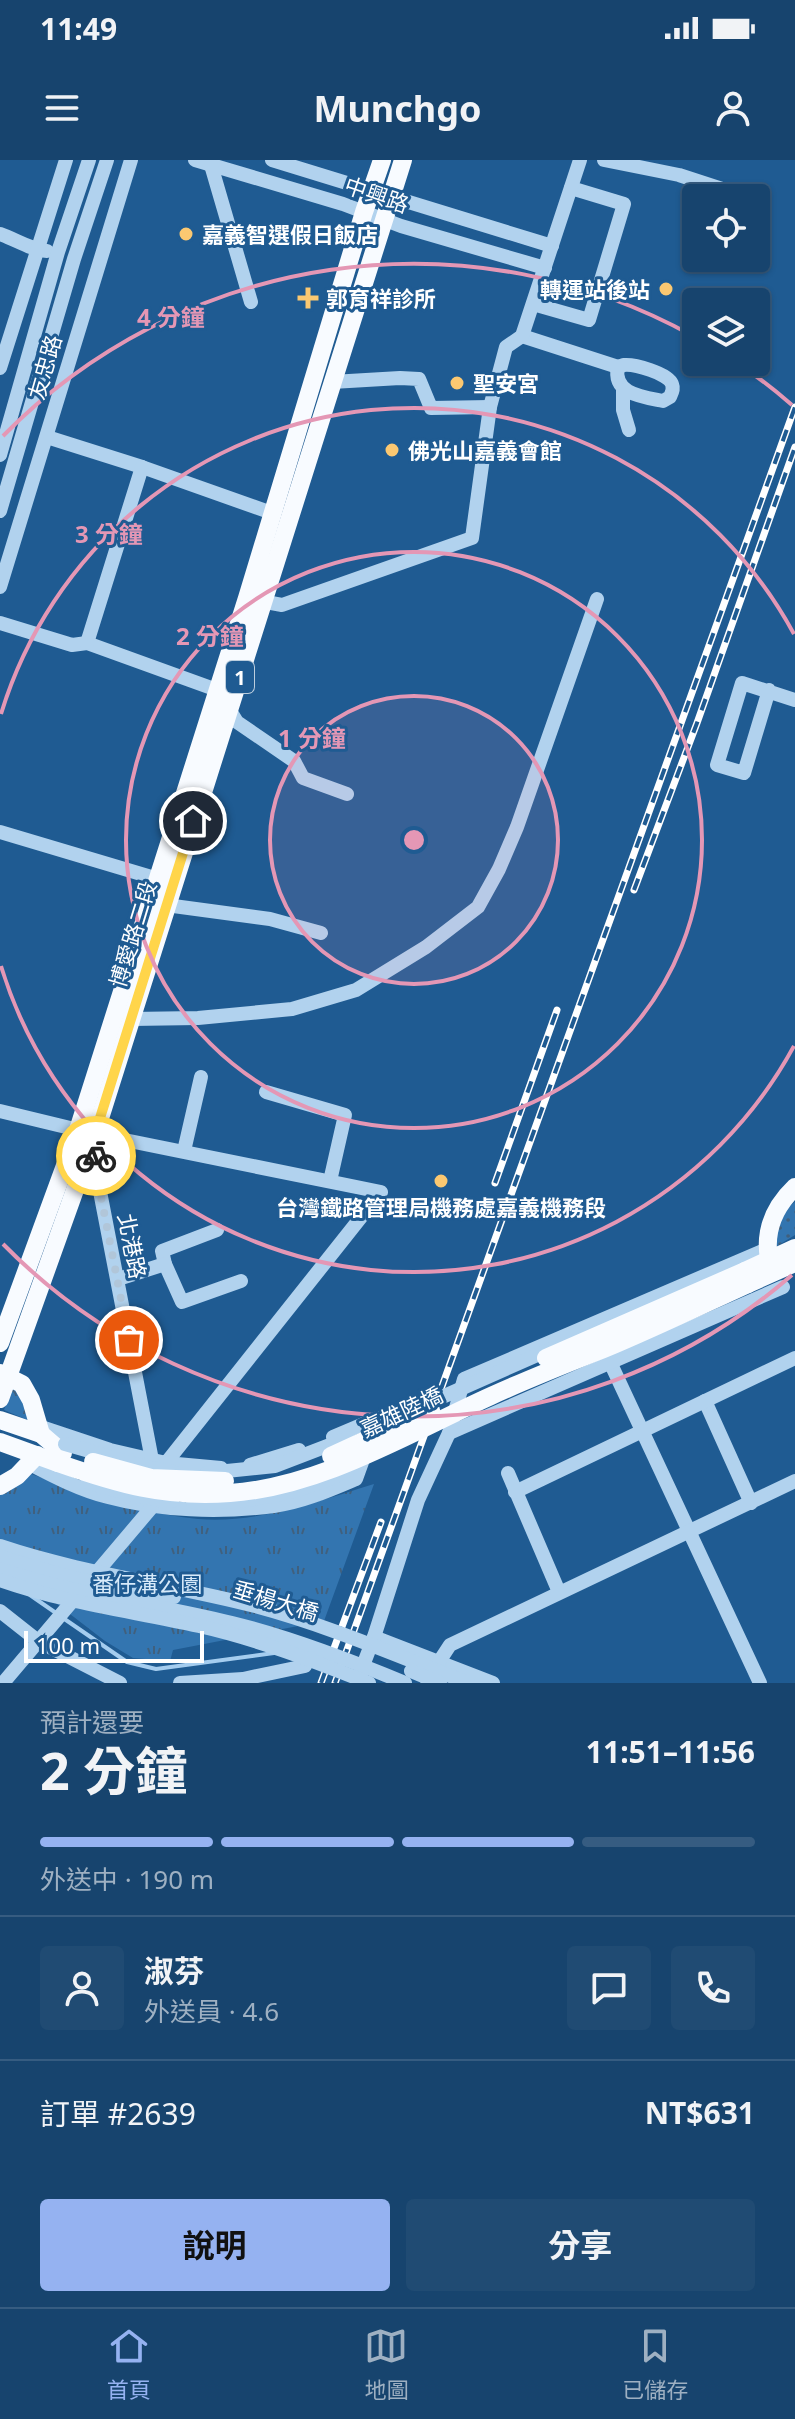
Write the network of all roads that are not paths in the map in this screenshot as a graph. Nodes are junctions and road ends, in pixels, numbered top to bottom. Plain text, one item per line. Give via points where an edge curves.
1 (66, 160) edge
2 (89, 160) edge
3 (107, 160) edge
4 (131, 160) edge
5 (195, 160) edge
6 (272, 160) edge
7 (382, 160) edge
8 (403, 160) edge
9 (580, 160) edge
10 (604, 160) edge
11 (684, 160) edge
12 (211, 165) junction
13 (643, 165) edge
14 (679, 175) junction
15 (707, 184) edge
16 (571, 188) junction
17 (371, 190) junction
18 (391, 197) junction
19 (364, 212) junction
20 (384, 221) junction
21 (0, 234) edge
22 (552, 246) junction
23 (38, 250) junction
24 (58, 252) junction
25 (74, 259) junction
26 (96, 268) junction
27 (545, 268) junction
28 (251, 302) dead end
29 (533, 304) junction
30 (522, 336) junction
31 (618, 367) junction
32 (0, 368) edge
33 (332, 382) junction
34 (623, 390) junction
35 (490, 407) junction
36 (629, 430) dead end
37 (47, 437) junction
38 (0, 455) edge
39 (7, 465) edge
40 (142, 467) junction
41 (37, 473) junction
42 (0, 511) edge
43 (272, 513) junction
44 (0, 587) edge
45 (597, 599) dead end
46 (255, 600) junction
47 (0, 623) edge
48 (87, 643) junction
49 (217, 690) junction
50 (769, 690) junction
51 (795, 700) edge
52 (230, 710) junction
53 (347, 794) dead end
54 (0, 832) edge
55 (158, 879) junction
56 (166, 905) junction
57 (321, 933) dead end
58 (131, 1019) junction
59 (201, 1077) dead end
60 (266, 1092) dead end
61 (0, 1111) edge
62 (86, 1132) junction
63 (184, 1151) junction
64 (330, 1181) junction
65 (795, 1187) edge
66 (217, 1230) dead end
67 (795, 1248) edge
68 (795, 1263) edge
69 (165, 1264) junction
70 (778, 1272) edge
71 (118, 1279) junction
72 (241, 1281) dead end
73 (0, 1343) edge
74 (795, 1358) edge
75 (610, 1362) junction
76 (4, 1375) edge
77 (0, 1399) edge
78 (705, 1401) junction
79 (0, 1420) edge
80 (40, 1430) junction
81 (642, 1430) junction
82 (449, 1433) junction
83 (0, 1442) edge
84 (60, 1457) junction
85 (33, 1459) junction
86 (159, 1462) junction
87 (508, 1473) dead end
88 (795, 1481) edge
89 (0, 1486) edge
90 (515, 1492) junction
91 (751, 1503) junction
92 (152, 1507) junction
93 (690, 1532) junction
94 (0, 1546) edge
95 (0, 1556) edge
96 (0, 1569) edge
97 (0, 1580) edge
98 (559, 1592) junction
99 (0, 1611) edge
100 (374, 1637) junction
101 (40, 1639) junction
102 (439, 1662) junction
103 (305, 1666) dead end
104 (363, 1666) junction
105 (110, 1681) edge
106 (3, 1683) edge
107 (180, 1683) edge
108 (357, 1683) edge
109 (369, 1683) edge
110 (405, 1683) edge
111 (425, 1683) edge
112 (440, 1683) edge
113 (468, 1683) edge
114 (493, 1683) edge
115 (760, 1683) edge

1 - 23 street, 友忠路
2 - 24 street, 友忠路
3 - 25 street, 友忠路
4 - 26 street, 友忠路
5 - 12 street, 中興路
6 - 17 street, 中興路
7 - 17 main road, 博愛路二段 / 1
8 - 18 main road, 博愛路二段 / 1
9 - 16 street
10 - 13 street
11 - 14 street
12 - 19 street, 中興路
12 - 28 street
13 - 14 street
14 - 15 street
16 - 22 street
16 - 29 street via 624,204 589,320
17 - 18 street, 中興路
17 - 19 main road, 博愛路二段 / 1
18 - 20 main road, 博愛路二段 / 1
18 - 22 street, 中興路
19 - 20 street, 中興路
19 - 43 main road, 博愛路二段 / 1
20 - 27 street, 中興路
20 - 33 main road, 博愛路二段 / 1
21 - 23 street
22 - 27 street
23 - 24 street
23 - 32 street, 友忠路
24 - 25 street
24 - 38 street, 友忠路
25 - 26 street
25 - 39 street, 友忠路
26 - 37 street, 友忠路
27 - 29 street
29 - 30 street
30 - 31 street
30 - 35 street via 506,347
31 - 34 street via 617,382
31 - 34 street via 646,369 673,386 663,401
33 - 35 street via 419,379 431,408
33 - 46 main road, 博愛路二段 / 1
34 - 36 street
35 - 46 street via 472,538 282,605
37 - 40 street
37 - 41 street, 友忠路
39 - 41 street
39 - 42 street, 友忠路
40 - 43 street
40 - 48 street
41 - 44 street, 友忠路
43 - 46 main road, 博愛路二段 / 1
45 - 58 street via 517,827 478,907 356,990 292,1009
46 - 49 main road, 博愛路二段 / 1
46 - 52 main road, 博愛路二段 / 1
47 - 48 street via 72,645
48 - 49 street
49 - 52 street
49 - 55 main road, 博愛路二段 / 1
50 - 50 street via 742,683 717,765 744,773
50 - 51 street
52 - 53 street via 237,722 294,761 303,778
52 - 56 main road, 博愛路二段 / 1
54 - 55 street
55 - 62 main road, 博愛路二段 / 1
56 - 57 street via 270,919
56 - 58 main road, 博愛路二段 / 1
58 - 62 main road, 博愛路二段 / 1
59 - 63 street
60 - 64 street via 345,1115
61 - 62 street
62 - 63 street
62 - 71 street, 北港路
62 - 73 main road, 博愛路二段 / 1
62 - 76 main road, 博愛路二段 / 1
63 - 64 street
64 - 86 street via 381,1192
65 - 70 main road via 774,1212 767,1236
66 - 69 street via 162,1251
67 - 70 main road
68 - 70 main road
69 - 71 street
69 - 72 street via 182,1302
70 - 75 street
70 - 82 street via 464,1379
70 - 84 main road, 嘉雄陸橋, bridge via 750,1276 606,1348 300,1481 230,1493 156,1492 121,1484
71 - 86 street, 北港路
74 - 78 street
75 - 81 street
75 - 82 street
76 - 77 main road, 博愛路二段 / 1
76 - 80 main road via 22,1384
78 - 81 street
78 - 91 street
79 - 80 main road
80 - 84 main road
80 - 86 street
81 - 90 street
81 - 93 street
82 - 100 street via 418,1500
83 - 85 main road, 嘉雄陸橋
84 - 85 main road, 嘉雄陸橋
85 - 89 main road
85 - 92 street via 54,1477
86 - 92 street via 215,1469 249,1465 378,1418 356,1479 320,1494 238,1509
87 - 90 street
88 - 91 street
90 - 98 street
91 - 93 street
92 - 101 street, bridge
93 - 98 street
93 - 115 street
94 - 113 street, bridge via 258,1607
95 - 112 street, 垂楊大橋, bridge via 282,1623
96 - 104 street, 垂楊大橋, bridge via 55,1586 236,1624
97 - 109 street, bridge via 68,1600 201,1626
98 - 102 street via 450,1645
99 - 101 street
100 - 102 street
100 - 104 street
101 - 105 street
101 - 106 street
102 - 111 street
102 - 114 street
103 - 107 street via 243,1679
104 - 108 street
104 - 110 street, 垂楊大橋, bridge

